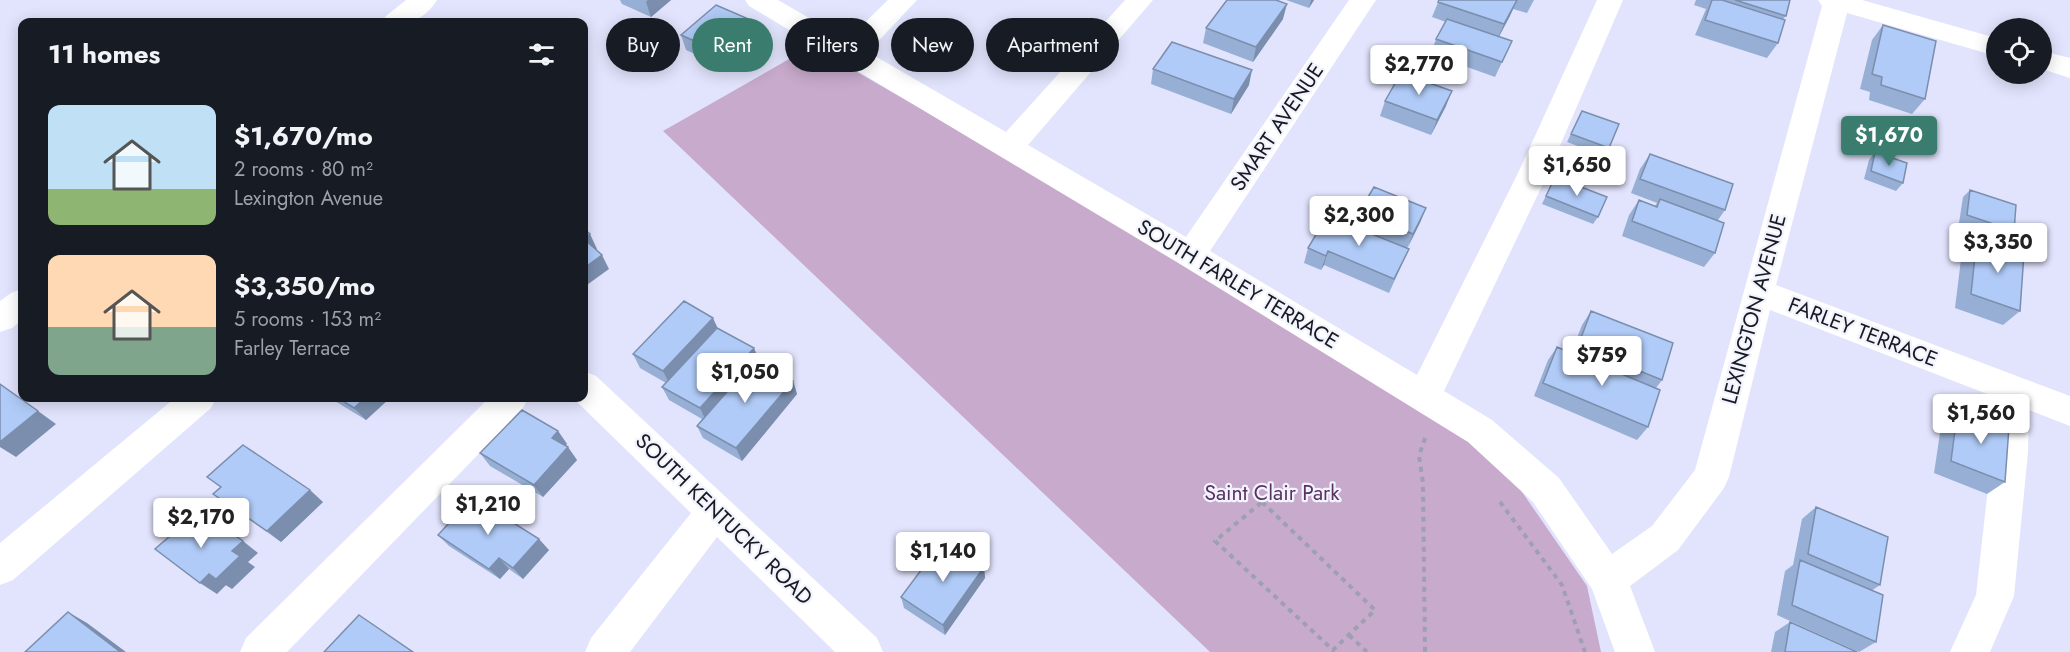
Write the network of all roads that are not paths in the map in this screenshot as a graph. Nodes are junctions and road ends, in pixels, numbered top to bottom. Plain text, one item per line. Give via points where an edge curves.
1 (758, 0) edge
2 (904, 0) edge
3 (1140, 0) edge
4 (1363, 0) edge
5 (1610, 0) edge
6 (1834, 1) edge
7 (789, 18) edge
8 (879, 25) edge
9 (1986, 44) edge
10 (2052, 63) edge
11 (2070, 68) edge
12 (879, 71) edge
13 (1009, 147) junction
14 (1191, 255) junction
15 (1758, 292) junction
16 (18, 305) edge
17 (0, 319) edge
18 (2012, 389) junction
19 (588, 390) edge
20 (1425, 397) junction
21 (194, 402) edge
22 (507, 402) edge
23 (2070, 411) edge
24 (716, 510) junction
25 (0, 567) edge
26 (1608, 579) junction
27 (260, 652) edge
28 (605, 652) edge
29 (863, 652) edge
30 (1635, 652) edge
31 (1970, 652) edge

1 - 7 street, SOUTH FARLEY TERRACE
2 - 8 street
3 - 13 street
4 - 14 street, SMART AVENUE
5 - 20 street via 1534,171
6 - 9 street
6 - 15 street, LEXINGTON AVENUE
10 - 11 street
12 - 13 street, SOUTH FARLEY TERRACE
13 - 14 street, SOUTH FARLEY TERRACE
14 - 20 street, SOUTH FARLEY TERRACE
15 - 18 street, FARLEY TERRACE
15 - 26 street, LEXINGTON AVENUE via 1711,477 1665,538
16 - 17 street
18 - 23 street, FARLEY TERRACE
18 - 31 street via 2010,452 1995,596
19 - 24 street, SOUTH KENTUCKY ROAD
20 - 26 street, SOUTH FARLEY TERRACE via 1480,431 1546,490
21 - 25 street
22 - 27 street
24 - 28 street
24 - 29 street, SOUTH KENTUCKY ROAD
26 - 30 street, SOUTH FARLEY TERRACE

